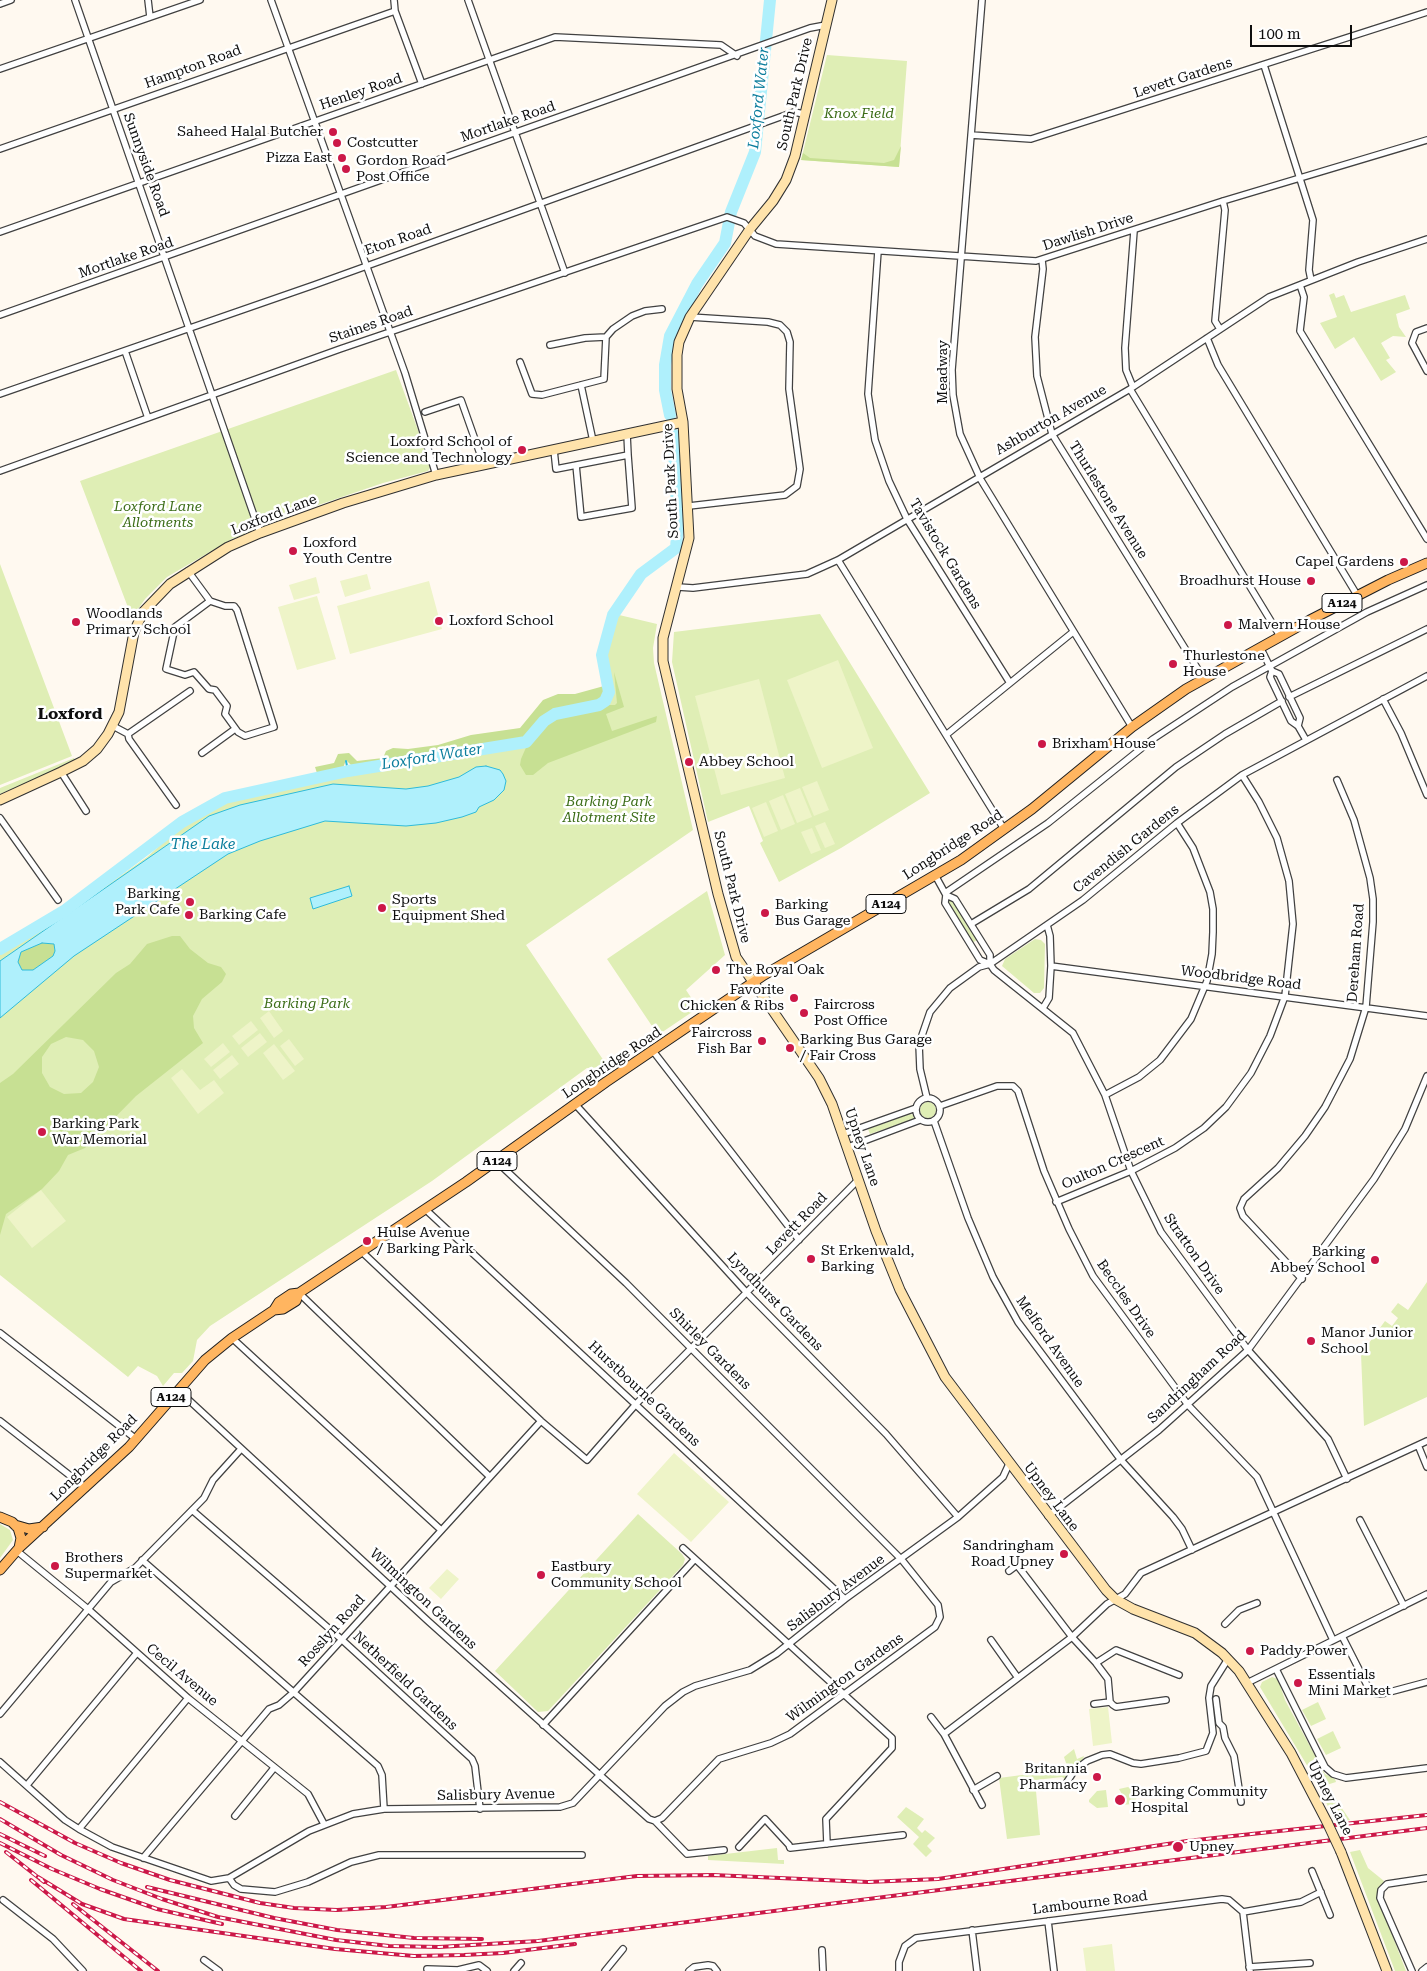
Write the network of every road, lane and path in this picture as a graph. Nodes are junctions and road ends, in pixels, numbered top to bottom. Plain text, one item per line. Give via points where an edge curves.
1 (11, 0) edge
2 (75, 0) edge
3 (148, 0) edge
4 (200, 0) edge
5 (271, 0) edge
6 (394, 0) edge
7 (468, 0) edge
8 (832, 0) edge
9 (982, 0) edge
10 (0, 4) edge
11 (395, 11) junction
12 (1427, 12) edge
13 (150, 17) junction
14 (826, 25) junction
15 (88, 38) junction
16 (288, 47) junction
17 (737, 56) junction
18 (489, 59) junction
19 (1264, 65) junction
20 (0, 68) edge
21 (422, 84) junction
22 (113, 109) junction
23 (804, 114) junction
24 (315, 120) junction
25 (516, 133) junction
26 (971, 135) junction
27 (1427, 140) edge
28 (0, 149) edge
29 (1300, 179) junction
30 (140, 184) junction
31 (341, 195) junction
32 (1223, 201) junction
33 (540, 203) junction
34 (750, 229) junction
35 (1134, 231) junction
36 (0, 232) edge
37 (1427, 239) edge
38 (878, 251) junction
39 (962, 256) junction
40 (166, 257) junction
41 (1042, 260) junction
42 (366, 264) junction
43 (565, 272) junction
44 (1312, 280) junction
45 (1300, 285) junction
46 (662, 309) dead end
47 (0, 315) edge
48 (690, 317) junction
49 (190, 328) junction
50 (1427, 328) edge
51 (1220, 329) junction
52 (391, 333) junction
53 (606, 337) junction
54 (1207, 338) junction
55 (550, 345) dead end
56 (125, 351) junction
57 (520, 362) dead end
58 (1427, 371) edge
59 (581, 385) junction
60 (1131, 388) junction
61 (0, 394) edge
62 (213, 395) junction
63 (425, 412) dead end
64 (148, 418) junction
65 (683, 422) junction
66 (626, 434) junction
67 (1052, 434) junction
68 (593, 441) junction
69 (554, 450) junction
70 (628, 455) junction
71 (484, 465) junction
72 (576, 466) junction
73 (0, 471) edge
74 (436, 475) junction
75 (979, 477) junction
76 (689, 506) junction
77 (907, 520) junction
78 (260, 533) junction
79 (1427, 540) edge
80 (838, 560) junction
81 (1427, 563) edge
82 (188, 571) junction
83 (1427, 585) edge
84 (678, 587) junction
85 (1357, 595) junction
86 (210, 601) junction
87 (1427, 629) edge
88 (1073, 632) junction
89 (1280, 636) junction
90 (1260, 647) junction
91 (1270, 668) junction
92 (1427, 676) edge
93 (1204, 679) junction
94 (1010, 683) junction
95 (190, 691) dead end
96 (1290, 697) junction
97 (1383, 699) junction
98 (1282, 700) junction
99 (113, 726) junction
100 (1298, 726) junction
101 (1132, 727) junction
102 (236, 729) junction
103 (128, 734) junction
104 (946, 735) junction
105 (1306, 740) junction
106 (202, 753) dead end
107 (61, 772) junction
108 (1242, 775) junction
109 (1337, 780) dead end
110 (1427, 795) edge
111 (0, 800) edge
112 (176, 805) dead end
113 (86, 812) dead end
114 (0, 818) edge
115 (1177, 823) junction
116 (1004, 829) junction
117 (935, 875) junction
118 (945, 894) junction
119 (58, 900) dead end
120 (970, 924) junction
121 (1047, 925) junction
122 (990, 964) junction
123 (1051, 966) junction
124 (755, 982) junction
125 (1205, 986) junction
126 (1285, 996) junction
127 (1366, 1007) junction
128 (1043, 1008) junction
129 (1427, 1016) edge
130 (653, 1051) junction
131 (1427, 1076) edge
132 (1105, 1095) junction
133 (927, 1098) junction
134 (575, 1104) junction
135 (940, 1106) junction
136 (916, 1108) junction
137 (920, 1120) junction
138 (934, 1121) junction
139 (843, 1134) junction
140 (848, 1147) junction
141 (496, 1161) junction
142 (1131, 1171) junction
143 (858, 1180) junction
144 (1056, 1202) junction
145 (425, 1209) junction
146 (799, 1240) junction
147 (361, 1252) junction
148 (1302, 1279) junction
149 (747, 1293) junction
150 (299, 1294) junction
151 (0, 1332) edge
152 (232, 1338) junction
153 (692, 1349) junction
154 (1248, 1350) junction
155 (178, 1390) junction
156 (637, 1404) junction
157 (1188, 1405) junction
158 (0, 1420) edge
159 (541, 1421) junction
160 (136, 1439) junction
161 (1427, 1441) edge
162 (1418, 1445) junction
163 (241, 1449) junction
164 (1121, 1460) junction
165 (1009, 1464) junction
166 (1427, 1467) edge
167 (489, 1476) junction
168 (1347, 1480) junction
169 (86, 1488) junction
170 (192, 1510) junction
171 (0, 1511) edge
172 (1274, 1513) junction
173 (1048, 1516) junction
174 (958, 1517) junction
175 (0, 1518) edge
176 (1360, 1520) dead end
177 (14, 1523) junction
178 (45, 1526) junction
179 (440, 1529) junction
180 (683, 1548) dead end
181 (18, 1550) junction
182 (1192, 1550) junction
183 (695, 1559) junction
184 (142, 1560) junction
185 (902, 1560) junction
186 (0, 1570) edge
187 (1009, 1571) dead end
188 (390, 1585) junction
189 (1427, 1594) edge
190 (845, 1599) junction
191 (1116, 1599) junction
192 (1258, 1603) dead end
193 (1404, 1606) junction
194 (88, 1609) junction
195 (1225, 1624) dead end
196 (1342, 1636) junction
197 (1072, 1637) junction
198 (340, 1638) junction
199 (991, 1640) dead end
200 (1333, 1640) junction
201 (790, 1643) junction
202 (136, 1654) junction
203 (1228, 1659) junction
204 (1096, 1663) junction
205 (1276, 1669) junction
206 (1179, 1675) dead end
207 (1018, 1678) junction
208 (1427, 1682) edge
209 (1247, 1683) junction
210 (294, 1692) junction
211 (846, 1694) junction
212 (188, 1698) junction
213 (1216, 1699) dead end
214 (1166, 1700) dead end
215 (1110, 1702) junction
216 (1094, 1704) dead end
217 (0, 1714) edge
218 (931, 1717) dead end
219 (543, 1725) junction
220 (1213, 1732) junction
221 (944, 1734) junction
222 (1225, 1738) junction
223 (242, 1739) junction
224 (0, 1762) edge
225 (274, 1768) junction
226 (1427, 1768) edge
227 (600, 1775) junction
228 (997, 1776) dead end
229 (1067, 1782) dead end
230 (27, 1785) junction
231 (973, 1790) junction
232 (1241, 1802) dead end
233 (982, 1805) dead end
234 (480, 1808) junction
235 (384, 1809) junction
236 (235, 1816) dead end
237 (655, 1821) junction
238 (324, 1824) junction
239 (79, 1829) junction
240 (903, 1835) dead end
241 (827, 1844) junction
242 (739, 1846) dead end
243 (724, 1850) dead end
244 (582, 1855) dead end
245 (143, 1858) junction
246 (1312, 1871) dead end
247 (229, 1878) junction
248 (1427, 1878) edge
249 (1321, 1892) junction
250 (3, 1900) dead end
251 (1243, 1912) junction
252 (1330, 1915) dead end
253 (1048, 1921) junction
254 (972, 1930) junction
255 (623, 1949) dead end
256 (822, 1950) dead end
257 (204, 1960) dead end
258 (521, 1963) dead end
259 (1310, 1963) dead end
260 (1427, 1967) edge
261 (81, 1969) edge
262 (427, 1969) dead end
263 (1250, 1969) edge
264 (73, 1971) edge
265 (218, 1971) edge
266 (487, 1971) edge
267 (514, 1971) edge
268 (605, 1971) edge
269 (688, 1971) edge
270 (717, 1971) edge
271 (823, 1971) edge
272 (899, 1971) edge
273 (978, 1971) edge
274 (1054, 1971) edge
275 (1387, 1971) edge
276 (1412, 1971) edge
277 (1422, 1971) edge

1 - 10 street
2 - 15 street, Sunnyside Road
3 - 13 street
4 - 13 street
5 - 16 street
6 - 11 street
7 - 18 street
8 - 14 street, South Park Drive
9 - 26 street, Meadway
11 - 16 street, Hampton Road
11 - 21 street
12 - 19 street, Levett Gardens
13 - 15 street
14 - 17 street, Mortlake Road
14 - 23 street, South Park Drive
15 - 20 street
15 - 22 street, Sunnyside Road
16 - 22 street, Hampton Road
16 - 24 street
17 - 18 street, Henley Road via 721,45 555,37
17 - 25 street, Mortlake Road
18 - 21 street, Henley Road
18 - 25 street
19 - 26 street, Levett Gardens via 1031,139
19 - 29 street
21 - 24 street, Henley Road
22 - 28 street, Hampton Road
22 - 30 street, Sunnyside Road
23 - 33 street, Eton Road via 794,112
23 - 34 street, South Park Drive via 786,180
24 - 30 street, Henley Road
24 - 31 street
25 - 31 street, Mortlake Road
25 - 33 street
26 - 39 street, Meadway
27 - 29 street, Dawlish Drive
29 - 32 street, Dawlish Drive
29 - 44 street via 1312,220 1309,270
30 - 36 street, Henley Road
30 - 40 street, Sunnyside Road
31 - 40 street, Mortlake Road
31 - 42 street
32 - 35 street, Dawlish Drive
32 - 51 street via 1225,210 1215,321
33 - 42 street, Eton Road
33 - 43 street
34 - 38 street, Dawlish Drive via 755,236 776,244
34 - 43 street, Staines Road via 744,222 730,218
34 - 48 street, South Park Drive
35 - 41 street, Dawlish Drive
35 - 60 street via 1125,348
37 - 44 street, Ashburton Avenue
38 - 39 street, Dawlish Drive
38 - 77 street, Tavistock Gardens via 868,394 876,440 889,481
39 - 41 street, Dawlish Drive
39 - 75 street, Meadway via 952,370 953,395 960,434
40 - 47 street, Mortlake Road
40 - 49 street, Sunnyside Road
41 - 67 street, Thurlestone Avenue via 1035,337 1037,376
42 - 49 street, Eton Road
42 - 52 street
43 - 52 street, Staines Road
44 - 45 street, Ashburton Avenue
45 - 51 street, Ashburton Avenue via 1269,297
45 - 79 street via 1304,297 1300,331
46 - 53 street via 632,316
48 - 65 street, South Park Drive via 677,355 676,389
48 - 76 street via 768,322 787,332 790,342 789,389 800,469 797,486 785,495
49 - 56 street, Eton Road
49 - 62 street, Sunnyside Road
50 - 58 street via 1416,332 1412,340 1414,351
51 - 54 street, Ashburton Avenue
52 - 62 street, Staines Road
52 - 74 street
53 - 55 street
53 - 59 street via 604,379
54 - 60 street, Ashburton Avenue
54 - 85 street via 1218,365
56 - 61 street, Eton Road
56 - 64 street
57 - 59 street via 532,394 542,395
59 - 68 street
60 - 67 street, Ashburton Avenue
60 - 89 street
62 - 64 street, Staines Road
62 - 78 street, Sunnyside Road
63 - 71 street via 461,400
64 - 73 street, Staines Road
65 - 66 street, Loxford Lane
65 - 76 street, South Park Drive
66 - 68 street, Loxford Lane
66 - 70 street
67 - 75 street, Ashburton Avenue
67 - 93 street, Thurlestone Avenue
68 - 69 street, Loxford Lane
69 - 71 street, Loxford Lane
69 - 72 street via 556,470
70 - 72 street
70 - 72 street via 632,508 581,517
71 - 74 street, Loxford Lane
74 - 78 street, Loxford Lane
75 - 77 street, Ashburton Avenue
75 - 88 street, Meadway
76 - 84 street, South Park Drive via 689,538
77 - 80 street, Ashburton Avenue
77 - 94 street, Tavistock Gardens
78 - 82 street, Loxford Lane via 228,547
80 - 84 street, Ashburton Avenue via 807,574
80 - 104 street
81 - 85 main road, Longbridge Road / A124
82 - 86 street
82 - 99 street, Loxford Lane via 156,595 138,620 129,651 119,712
83 - 91 street via 1367,612
84 - 124 street, South Park Drive via 663,638 667,679 734,950 740,964
85 - 89 main road, Longbridge Road / A124
86 - 102 street via 175,627 166,669 185,675 194,672 209,689 215,690 227,706 225,714
86 - 102 street via 234,606 237,610 274,727 245,736
87 - 96 street
88 - 94 street
88 - 101 street, Meadway
89 - 90 main road, Longbridge Road / A124
90 - 91 street
90 - 93 main road, Longbridge Road / A124
91 - 96 street via 1279,674
91 - 98 street via 1270,677
91 - 118 street via 1152,738 1048,822
92 - 97 street, Cavendish Gardens
93 - 101 main road, Longbridge Road / A124
94 - 104 street
95 - 103 street
96 - 100 street via 1300,718
97 - 105 street, Cavendish Gardens
97 - 110 street
98 - 100 street
98 - 120 street via 1176,767 1029,889
99 - 103 street
99 - 107 street, Loxford Lane via 97,749 83,761
100 - 105 street
101 - 116 main road, Longbridge Road / A124
102 - 106 street
103 - 112 street
104 - 116 street
105 - 108 street, Cavendish Gardens
107 - 111 street, Loxford Lane
107 - 113 street
108 - 115 street, Cavendish Gardens
108 - 126 street, Oulton Crescent via 1276,838 1288,881 1293,924
109 - 127 street, Dereham Road via 1354,820 1373,899
114 - 119 street
115 - 121 street, Cavendish Gardens via 1083,900
115 - 125 street via 1196,856 1213,909 1212,954
116 - 117 main road, Longbridge Road / A124
117 - 118 street, Stratton Drive
117 - 124 main road, Longbridge Road / A124
118 - 120 street, Stratton Drive via 955,899
118 - 122 street, Stratton Drive via 945,904 980,960
120 - 122 street, Stratton Drive via 990,954
121 - 122 street, Cavendish Gardens
121 - 123 street
122 - 128 street, Stratton Drive
122 - 133 street, Cavendish Gardens via 950,988 938,1000 925,1022 918,1055
123 - 125 street, Woodbridge Road
123 - 128 street via 1049,998
124 - 130 main road, Longbridge Road / A124
124 - 139 street, Upney Lane via 819,1078
125 - 126 street, Woodbridge Road
125 - 132 street via 1191,1019 1160,1060 1139,1077
126 - 127 street, Woodbridge Road
126 - 142 street, Oulton Crescent via 1251,1073 1226,1107 1204,1128 1175,1148
127 - 129 street, Woodbridge Road
127 - 148 street, Dereham Road via 1350,1059 1325,1107 1305,1136 1241,1204 1242,1216
128 - 132 street, Stratton Drive via 1073,1033
130 - 134 main road, Longbridge Road / A124
130 - 146 street
131 - 148 street, Sandringham Road via 1405,1129 1374,1179
132 - 142 street, Stratton Drive
133 - 135 street via 936,1100
133 - 136 street via 921,1100
134 - 141 main road, Longbridge Road / A124
134 - 149 street, Lyndhurst Gardens
135 - 138 street via 940,1115
135 - 144 street, Beccles Drive via 997,1086 1013,1086 1021,1097
136 - 137 street
136 - 139 street
137 - 138 street
137 - 140 street
138 - 164 street, Melford Avenue via 968,1218 1002,1294 1028,1336
139 - 140 street, Upney Lane
140 - 143 street, Upney Lane
141 - 145 main road, Longbridge Road / A124
141 - 153 street, Shirley Gardens
142 - 144 street, Oulton Crescent
142 - 154 street, Stratton Drive via 1161,1232
143 - 146 street, Levett Road
143 - 165 street, Upney Lane via 900,1290 934,1359
144 - 157 street, Beccles Drive via 1092,1276
145 - 147 main road, Longbridge Road / A124
145 - 156 street, Hurstbourne Gardens
146 - 149 street, Levett Road
147 - 150 main road, Longbridge Road / A124
147 - 159 street
148 - 154 street, Sandringham Road
149 - 153 street, Levett Road
149 - 174 street, Lyndhurst Gardens via 886,1434
150 - 152 main road, Longbridge Road / A124 via 291,1294 274,1310
150 - 167 street
151 - 160 street
152 - 155 main road, Longbridge Road / A124 via 205,1360
152 - 179 street
153 - 156 street, Levett Road
153 - 185 street, Shirley Gardens
154 - 157 street, Sandringham Road
154 - 168 street, Stratton Drive via 1328,1439
155 - 160 main road, Longbridge Road / A124
155 - 163 street, Wilmington Gardens
156 - 159 street, Levett Road via 587,1460
156 - 190 street, Hurstbourne Gardens
157 - 164 street, Sandringham Road
157 - 172 street, Beccles Drive via 1257,1477
158 - 169 street
159 - 167 street, Rosslyn Road
160 - 169 main road, Longbridge Road / A124
161 - 162 street
162 - 166 street
162 - 168 street
163 - 170 street
163 - 188 street, Wilmington Gardens
164 - 173 street, Sandringham Road
164 - 182 street, Melford Avenue via 1173,1517
165 - 173 street, Upney Lane
165 - 174 street, Salisbury Avenue via 1003,1477
167 - 179 street, Rosslyn Road
168 - 172 street
169 - 178 main road, Longbridge Road / A124
170 - 184 street
170 - 198 street, Netherfield Gardens
171 - 177 main road
172 - 182 street
172 - 200 street, Beccles Drive
173 - 191 street, Upney Lane
174 - 185 street, Salisbury Avenue
175 - 177 main road
176 - 193 street
177 - 178 main road via 34,1529
177 - 181 main road via 21,1538
178 - 181 main road, Longbridge Road / A124
179 - 188 street, Rosslyn Road
180 - 183 street
181 - 186 main road, Longbridge Road
181 - 194 street, Cecil Avenue
182 - 191 street via 1141,1573 1125,1594
183 - 201 street
183 - 219 street
184 - 194 street via 111,1582
184 - 210 street
185 - 190 street, Salisbury Avenue
185 - 211 street, Wilmington Gardens via 938,1605 940,1617 935,1626
187 - 197 street via 1017,1565
188 - 198 street, Rosslyn Road
188 - 219 street, Wilmington Gardens
189 - 193 street
190 - 201 street, Salisbury Avenue
191 - 197 street
191 - 203 street, Upney Lane via 1194,1633
192 - 195 street via 1239,1610
193 - 196 street
194 - 202 street, Cecil Avenue
194 - 217 street
196 - 200 street
196 - 208 street via 1373,1693 1382,1694
197 - 204 street
197 - 207 street
198 - 210 street, Rosslyn Road
198 - 234 street, Netherfield Gardens via 474,1762
199 - 207 street
200 - 205 street
201 - 211 street
201 - 227 street, Salisbury Avenue via 750,1670 683,1692 665,1706
202 - 212 street, Cecil Avenue
202 - 230 street
203 - 209 street, Upney Lane
203 - 220 street via 1211,1686 1209,1698
204 - 206 street via 1116,1650
204 - 215 street via 1108,1680
205 - 209 street
205 - 226 street via 1325,1767 1333,1774 1346,1778
207 - 221 street
209 - 275 street, Upney Lane, bridge via 1291,1752 1327,1822
210 - 223 street, Rosslyn Road via 269,1709
210 - 235 street via 378,1766 382,1776
211 - 237 street, Wilmington Gardens via 790,1734 719,1758 662,1818
211 - 241 street via 889,1734 892,1748 826,1819
212 - 223 street, Cecil Avenue
212 - 239 street
213 - 222 street
214 - 215 street via 1116,1707
215 - 216 street
218 - 221 street
219 - 227 street, Wilmington Gardens
220 - 222 street
220 - 229 street via 1206,1751 1140,1764 1102,1755 1074,1771
221 - 231 street
222 - 232 street via 1234,1756
223 - 225 street, Cecil Avenue
223 - 245 street, Rosslyn Road
224 - 230 street, Salisbury Avenue
225 - 236 street
225 - 238 street, Cecil Avenue via 308,1794
227 - 234 street, Salisbury Avenue via 573,1803 560,1807
227 - 237 street, Wilmington Gardens via 630,1804
228 - 231 street
230 - 239 street, Salisbury Avenue
231 - 233 street
234 - 235 street, Salisbury Avenue
235 - 238 street, Salisbury Avenue via 353,1814
237 - 243 street, Wilmington Gardens via 687,1854
238 - 247 street, Salisbury Avenue
239 - 245 street, Salisbury Avenue via 112,1847
240 - 241 street
241 - 242 street via 790,1848 765,1819
244 - 247 street via 379,1855 351,1862 308,1882 276,1892 241,1888
245 - 247 street, Salisbury Avenue via 211,1881
246 - 249 street
248 - 276 street via 1387,1884 1381,1890 1380,1898
249 - 251 street via 1301,1902
249 - 252 street
250 - 261 street via 53,1938
251 - 253 street, Lambourne Road via 1230,1900 1222,1900
251 - 263 street
253 - 254 street, Lambourne Road
253 - 274 street
254 - 272 street, Lambourne Road via 916,1938 905,1946
254 - 273 street
255 - 268 street
256 - 271 street
257 - 265 street
258 - 267 street
259 - 263 street
260 - 277 street
261 - 264 street
262 - 266 street via 458,1970 479,1965
269 - 270 street via 708,1965

